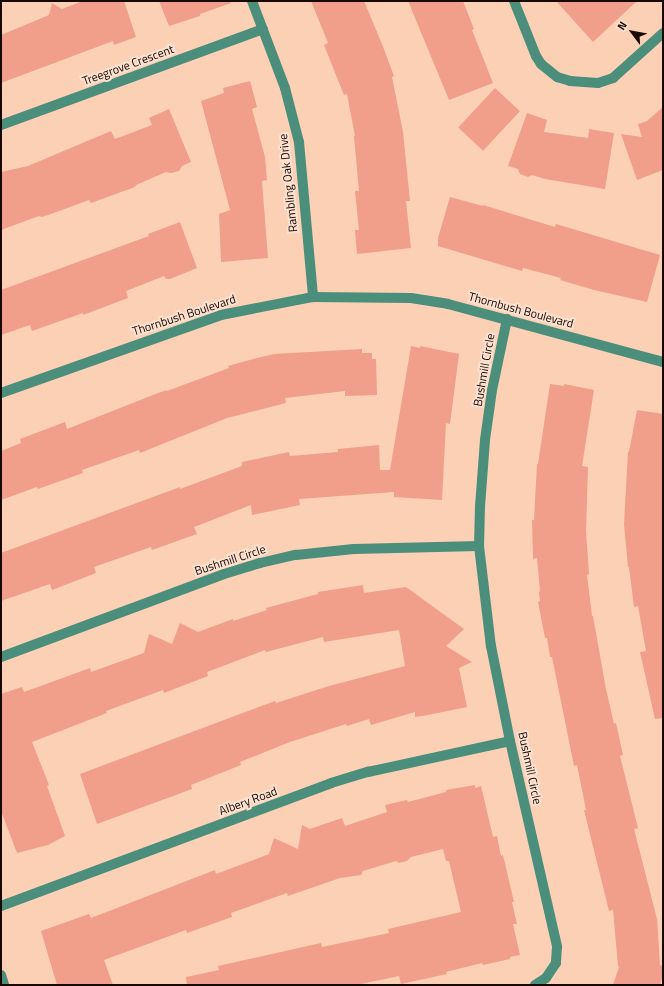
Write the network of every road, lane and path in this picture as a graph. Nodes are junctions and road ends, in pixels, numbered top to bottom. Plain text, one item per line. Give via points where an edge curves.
1 (252, 1) edge
2 (514, 1) edge
3 (263, 29) junction
4 (663, 33) edge
5 (1, 125) edge
6 (313, 297) junction
7 (507, 319) junction
8 (663, 362) edge
9 (1, 393) edge
10 (479, 546) junction
11 (1, 657) edge
12 (510, 741) junction
13 (1, 906) edge
14 (1, 975) edge
15 (4, 985) edge
16 (535, 985) edge

1 - 3 street, Rambling Oak Drive
2 - 4 street via 541,64 557,77 570,81 598,83 613,78
3 - 5 street, Treegrove Crescent
3 - 6 street, Rambling Oak Drive via 285,88 299,142
6 - 7 street, Thornbush Boulevard via 411,298 448,304
6 - 9 street, Thornbush Boulevard via 221,315
7 - 8 street, Thornbush Boulevard
7 - 10 street, Bushmill Circle via 492,390 480,506
10 - 11 street, Bushmill Circle via 354,549 296,555 260,563
10 - 12 street, Bushmill Circle via 490,639
12 - 13 street, Albery Road via 368,772 331,783
12 - 16 street, Bushmill Circle via 557,947 556,963 546,978
14 - 15 street

